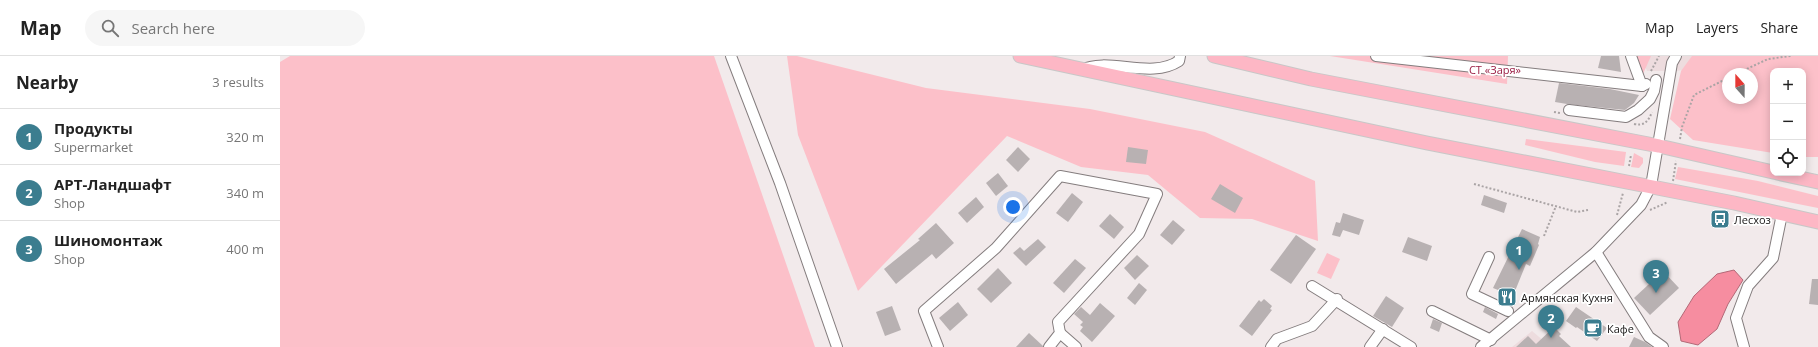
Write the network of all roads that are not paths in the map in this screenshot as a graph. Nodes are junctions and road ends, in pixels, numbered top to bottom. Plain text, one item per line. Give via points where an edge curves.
1 (731, 56) edge
2 (1020, 56) edge
3 (1180, 56) edge
4 (1214, 56) edge
5 (1376, 56) edge
6 (1631, 56) edge
7 (1676, 56) edge
8 (1080, 70) junction
9 (1656, 80) junction
10 (1670, 81) junction
11 (1642, 86) junction
12 (1569, 110) dead end
13 (1659, 146) junction
14 (1770, 171) edge
15 (1791, 176) edge
16 (1818, 182) edge
17 (1652, 186) junction
18 (1782, 214) junction
19 (1818, 222) edge
20 (1596, 252) junction
21 (1490, 257) dead end
22 (1312, 286) dead end
23 (1337, 299) junction
24 (1432, 311) dead end
25 (1508, 311) dead end
26 (1383, 329) junction
27 (1060, 333) junction
28 (1491, 340) junction
29 (837, 347) edge
30 (938, 347) edge
31 (1049, 347) edge
32 (1076, 347) edge
33 (1271, 347) edge
34 (1370, 347) edge
35 (1411, 347) edge
36 (1481, 347) edge
37 (1663, 347) edge
38 (1744, 347) edge

1 - 29 street via 780,183
2 - 8 main road
3 - 8 street via 1179,61 1171,66 1159,68 1111,61 1087,64
4 - 13 main road via 1311,79
5 - 11 street
6 - 11 street
7 - 10 street via 1672,63
8 - 17 main road via 1427,143
9 - 10 street
9 - 11 street
9 - 12 street via 1650,99 1626,117
10 - 13 street
13 - 14 main road
13 - 17 street
15 - 16 main road
17 - 18 main road
17 - 20 street via 1641,205
18 - 19 main road
18 - 38 street via 1773,258 1748,286 1736,318
20 - 28 street
20 - 37 street via 1649,337
21 - 25 street via 1472,294
22 - 23 street
23 - 26 street
23 - 33 street via 1312,326 1277,339
24 - 28 street
26 - 34 street
26 - 35 street
27 - 30 street via 1058,322 1139,234 1157,194 1060,176 996,248 924,311
27 - 31 street
27 - 32 street
28 - 36 street

